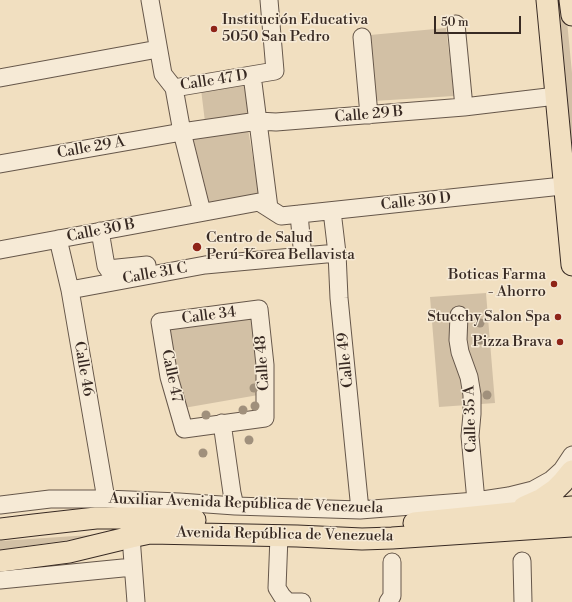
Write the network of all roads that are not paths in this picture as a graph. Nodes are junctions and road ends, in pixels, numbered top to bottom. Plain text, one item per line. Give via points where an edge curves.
1 (150, 0) edge
2 (269, 0) edge
3 (547, 0) edge
4 (570, 0) edge
5 (572, 16) edge
6 (456, 24) dead end
7 (362, 37) dead end
8 (158, 49) junction
9 (252, 75) junction
10 (0, 78) edge
11 (174, 88) junction
12 (556, 96) junction
13 (464, 107) junction
14 (369, 115) junction
15 (258, 121) junction
16 (182, 132) junction
17 (0, 164) edge
18 (569, 185) edge
19 (269, 208) junction
20 (332, 211) junction
21 (202, 212) junction
22 (299, 214) junction
23 (100, 231) junction
24 (58, 239) junction
25 (302, 247) dead end
26 (0, 250) edge
27 (337, 253) junction
28 (147, 265) dead end
29 (572, 265) edge
30 (70, 290) junction
31 (259, 309) joint
32 (459, 315) dead end
33 (160, 322) joint
34 (222, 423) junction
35 (572, 455) edge
36 (572, 471) edge
37 (106, 499) junction
38 (476, 501) junction
39 (0, 505) edge
40 (235, 506) junction
41 (572, 507) edge
42 (360, 510) junction
43 (500, 514) junction
44 (572, 526) edge
45 (0, 529) edge
46 (279, 536) junction
47 (131, 537) junction
48 (522, 561) dead end
49 (0, 562) edge
50 (392, 562) dead end
51 (133, 567) junction
52 (0, 580) edge
53 (136, 602) edge
54 (302, 602) edge
55 (388, 602) edge
56 (523, 602) edge

1 - 8 street, Calle 47 D
2 - 9 street, Calle 47 D via 275,71
3 - 12 main road
4 - 5 main road
6 - 13 street
7 - 14 street
8 - 10 street
8 - 11 street, Calle 47 D via 163,74
9 - 11 street, Calle 47 D
9 - 15 street
11 - 16 street
12 - 13 street, Calle 29 B
12 - 18 main road
13 - 14 street, Calle 29 B
14 - 15 street, Calle 29 B
15 - 16 street, Calle 29 B
15 - 19 street
16 - 17 street, Calle 29 A
16 - 21 street
18 - 20 street, Calle 30 D
18 - 29 main road
19 - 21 street, Calle 30 B via 260,202
19 - 22 street, Calle 30 D via 281,216
20 - 22 street, Calle 30 D
20 - 27 street, Calle 49
21 - 23 street, Calle 30 B
22 - 25 street
23 - 24 street, Calle 30 B
23 - 28 street via 108,268
24 - 26 street, Calle 30 B
24 - 30 street, Calle 46
27 - 30 street, Calle 31 C via 205,265
27 - 42 street, Calle 49 via 339,298
30 - 37 street, Calle 46
31 - 33 street, Calle 34
31 - 34 street, Calle 48 via 265,365 266,418
32 - 38 street, Calle 35 A via 459,346 472,395 470,436
33 - 34 street, Calle 47 via 169,377 184,429
34 - 40 street
35 - 38 street, Auxiliar Avenida República de Venezuela via 551,480 533,490
36 - 43 main road via 559,486 542,499
37 - 39 street, Auxiliar Avenida República de Venezuela via 50,499
37 - 40 street, Auxiliar Avenida República de Venezuela
38 - 42 street, Auxiliar Avenida República de Venezuela
40 - 42 street, Auxiliar Avenida República de Venezuela
41 - 43 main road, Avenida República de Venezuela
43 - 45 main road, Avenida República de Venezuela via 418,523 360,525 96,518
44 - 46 main road, Avenida República de Venezuela via 392,538
46 - 47 main road, Avenida República de Venezuela via 150,533
46 - 54 street via 277,588 288,602
47 - 49 main road, Avenida República de Venezuela via 69,552
47 - 51 street
48 - 56 street
50 - 55 street via 392,596
51 - 52 street
51 - 53 street

